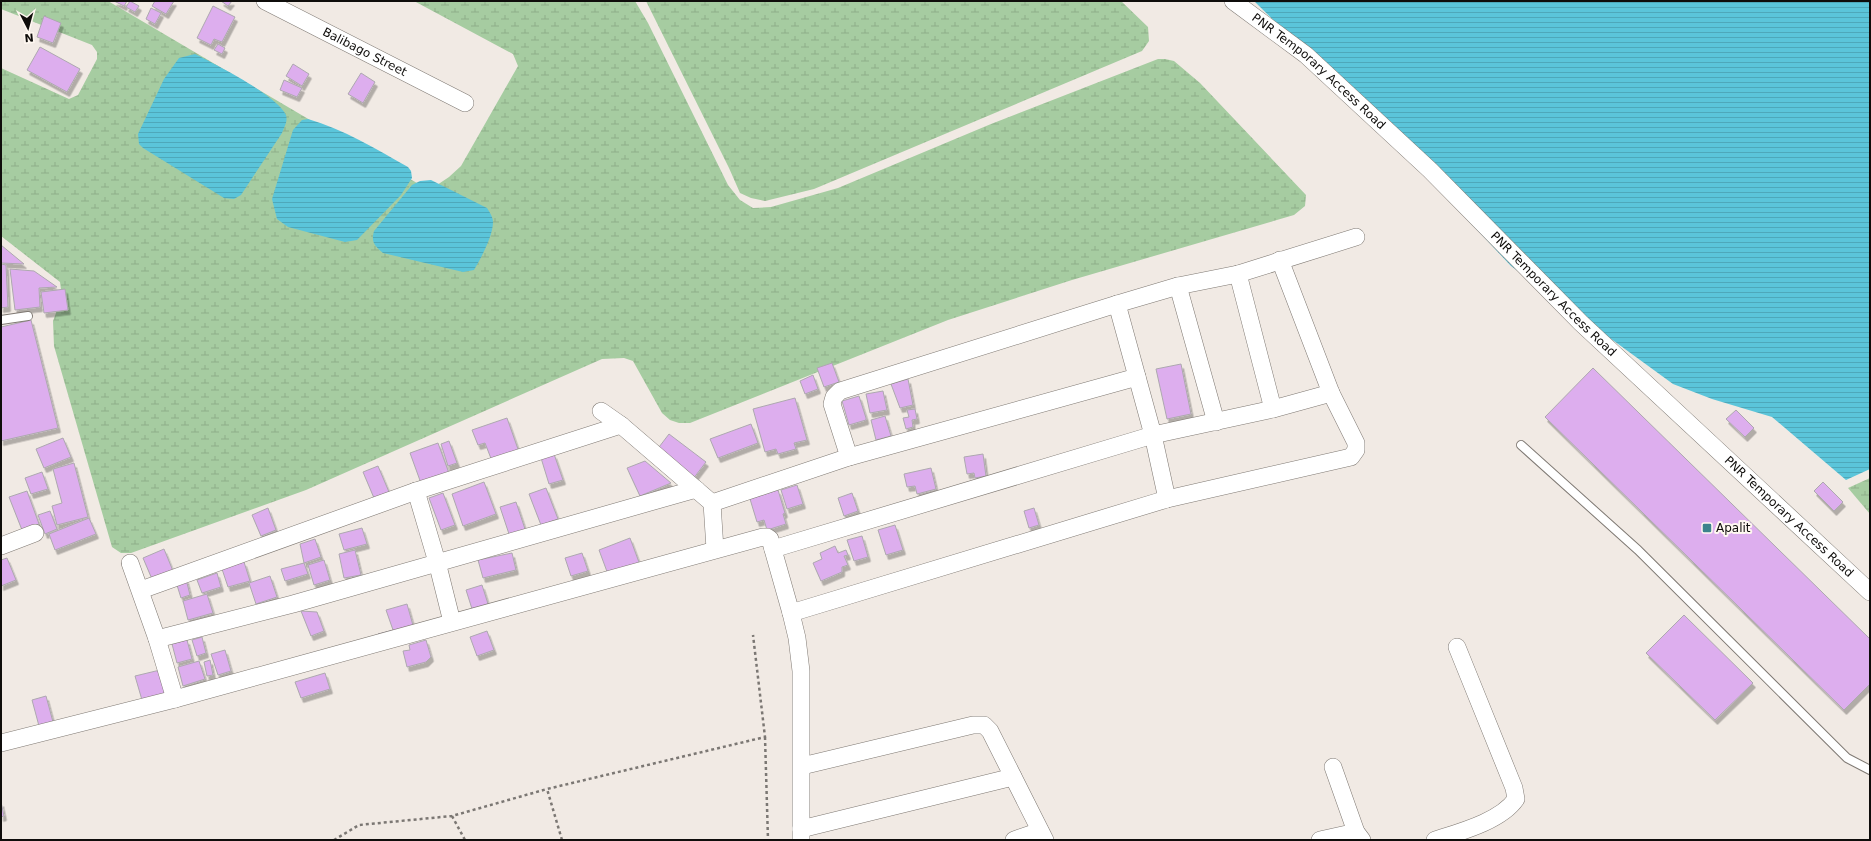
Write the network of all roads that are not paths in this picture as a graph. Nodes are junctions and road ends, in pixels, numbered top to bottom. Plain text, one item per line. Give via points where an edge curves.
1 (265, 1) edge
2 (1233, 1) edge
3 (465, 103) dead end
4 (1356, 237) dead end
5 (1280, 260) junction
6 (1238, 274) junction
7 (1178, 286) junction
8 (1117, 304) junction
9 (28, 316) dead end
10 (1, 320) edge
11 (1137, 377) junction
12 (1331, 393) junction
13 (1273, 409) junction
14 (601, 411) dead end
15 (1216, 422) junction
16 (621, 425) junction
17 (1153, 435) junction
18 (1521, 445) dead end
19 (849, 457) junction
20 (696, 489) junction
21 (416, 491) junction
22 (1167, 500) junction
23 (712, 504) junction
24 (35, 533) dead end
25 (1, 546) edge
26 (715, 549) junction
27 (774, 549) junction
28 (437, 562) junction
29 (130, 563) dead end
30 (141, 590) junction
31 (1870, 592) edge
32 (791, 613) junction
33 (452, 622) junction
34 (157, 639) junction
35 (1457, 647) dead end
36 (175, 699) junction
37 (1, 743) edge
38 (802, 766) junction
39 (1333, 767) dead end
40 (1870, 770) edge
41 (1013, 777) junction
42 (801, 834) edge
43 (1471, 834) edge
44 (1042, 835) edge
45 (1359, 836) edge
46 (1014, 840) edge
47 (1320, 840) edge
48 (1435, 840) edge

1 - 3 street, Balibago Street
2 - 31 street, PNR Temporary Access Road via 1306,55 1430,170 1581,323
4 - 5 street
5 - 6 street
5 - 12 street
6 - 7 street
6 - 13 street
7 - 8 street
7 - 15 street
8 - 11 street
8 - 19 street via 840,391 832,404
9 - 10 lane
11 - 17 street
11 - 19 street
12 - 13 street
12 - 22 street via 1356,443 1356,450 1351,457
13 - 15 street
14 - 16 street
15 - 17 street
16 - 20 street
16 - 21 street
17 - 22 street
17 - 27 street
18 - 40 lane via 1638,550 1847,758
19 - 23 street
20 - 23 street
20 - 28 street
21 - 28 street
21 - 30 street
22 - 32 street
23 - 26 street
24 - 25 street
26 - 27 street via 767,536
26 - 33 street
27 - 32 street
28 - 33 street
28 - 34 street via 293,604
29 - 30 street
30 - 34 street
32 - 38 street via 797,638 800,671
33 - 36 street
34 - 36 street
35 - 43 street via 1514,788 1516,799 1510,808
36 - 37 street
38 - 41 street via 973,725 984,725 990,731
38 - 42 street
39 - 45 street
41 - 42 street
41 - 44 street
43 - 48 street
44 - 46 street
45 - 47 street

